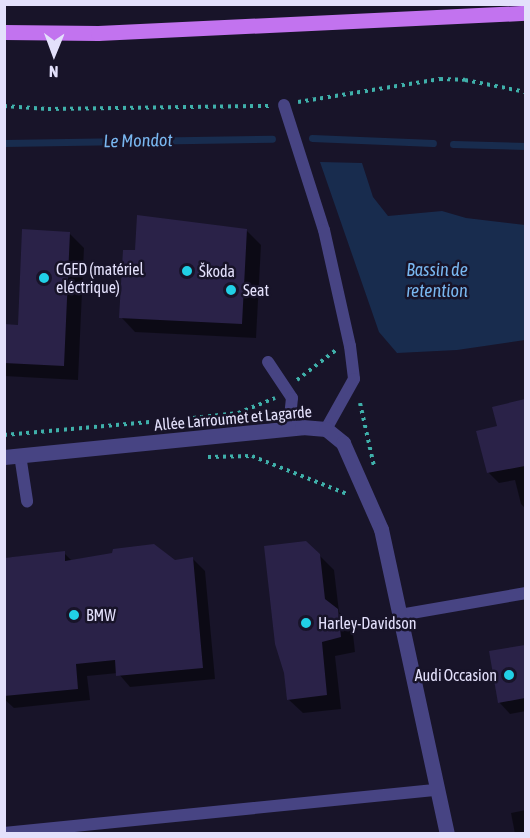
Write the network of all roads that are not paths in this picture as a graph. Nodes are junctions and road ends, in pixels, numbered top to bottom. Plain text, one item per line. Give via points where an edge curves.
1 (525, 13) edge
2 (4, 32) edge
3 (285, 110) road end
4 (268, 362) dead end
5 (289, 429) junction
6 (326, 429) junction
7 (20, 455) junction
8 (4, 457) edge
9 (27, 501) dead end
10 (525, 593) edge
11 (400, 615) junction
12 (437, 790) junction
13 (4, 833) edge
14 (447, 834) edge

1 - 2 main road via 98,33
3 - 6 lane via 324,230 349,340 354,379
4 - 5 lane via 292,398
5 - 6 street, Allée Larroumet et Lagarde
5 - 7 street, Allée Larroumet et Lagarde
6 - 11 street, Allée Larroumet et Lagarde via 343,443 381,529
7 - 8 street, Allée Larroumet et Lagarde
7 - 9 lane
10 - 11 lane
11 - 12 street, Allée Larroumet et Lagarde
12 - 13 lane
12 - 14 street, Allée Larroumet et Lagarde

